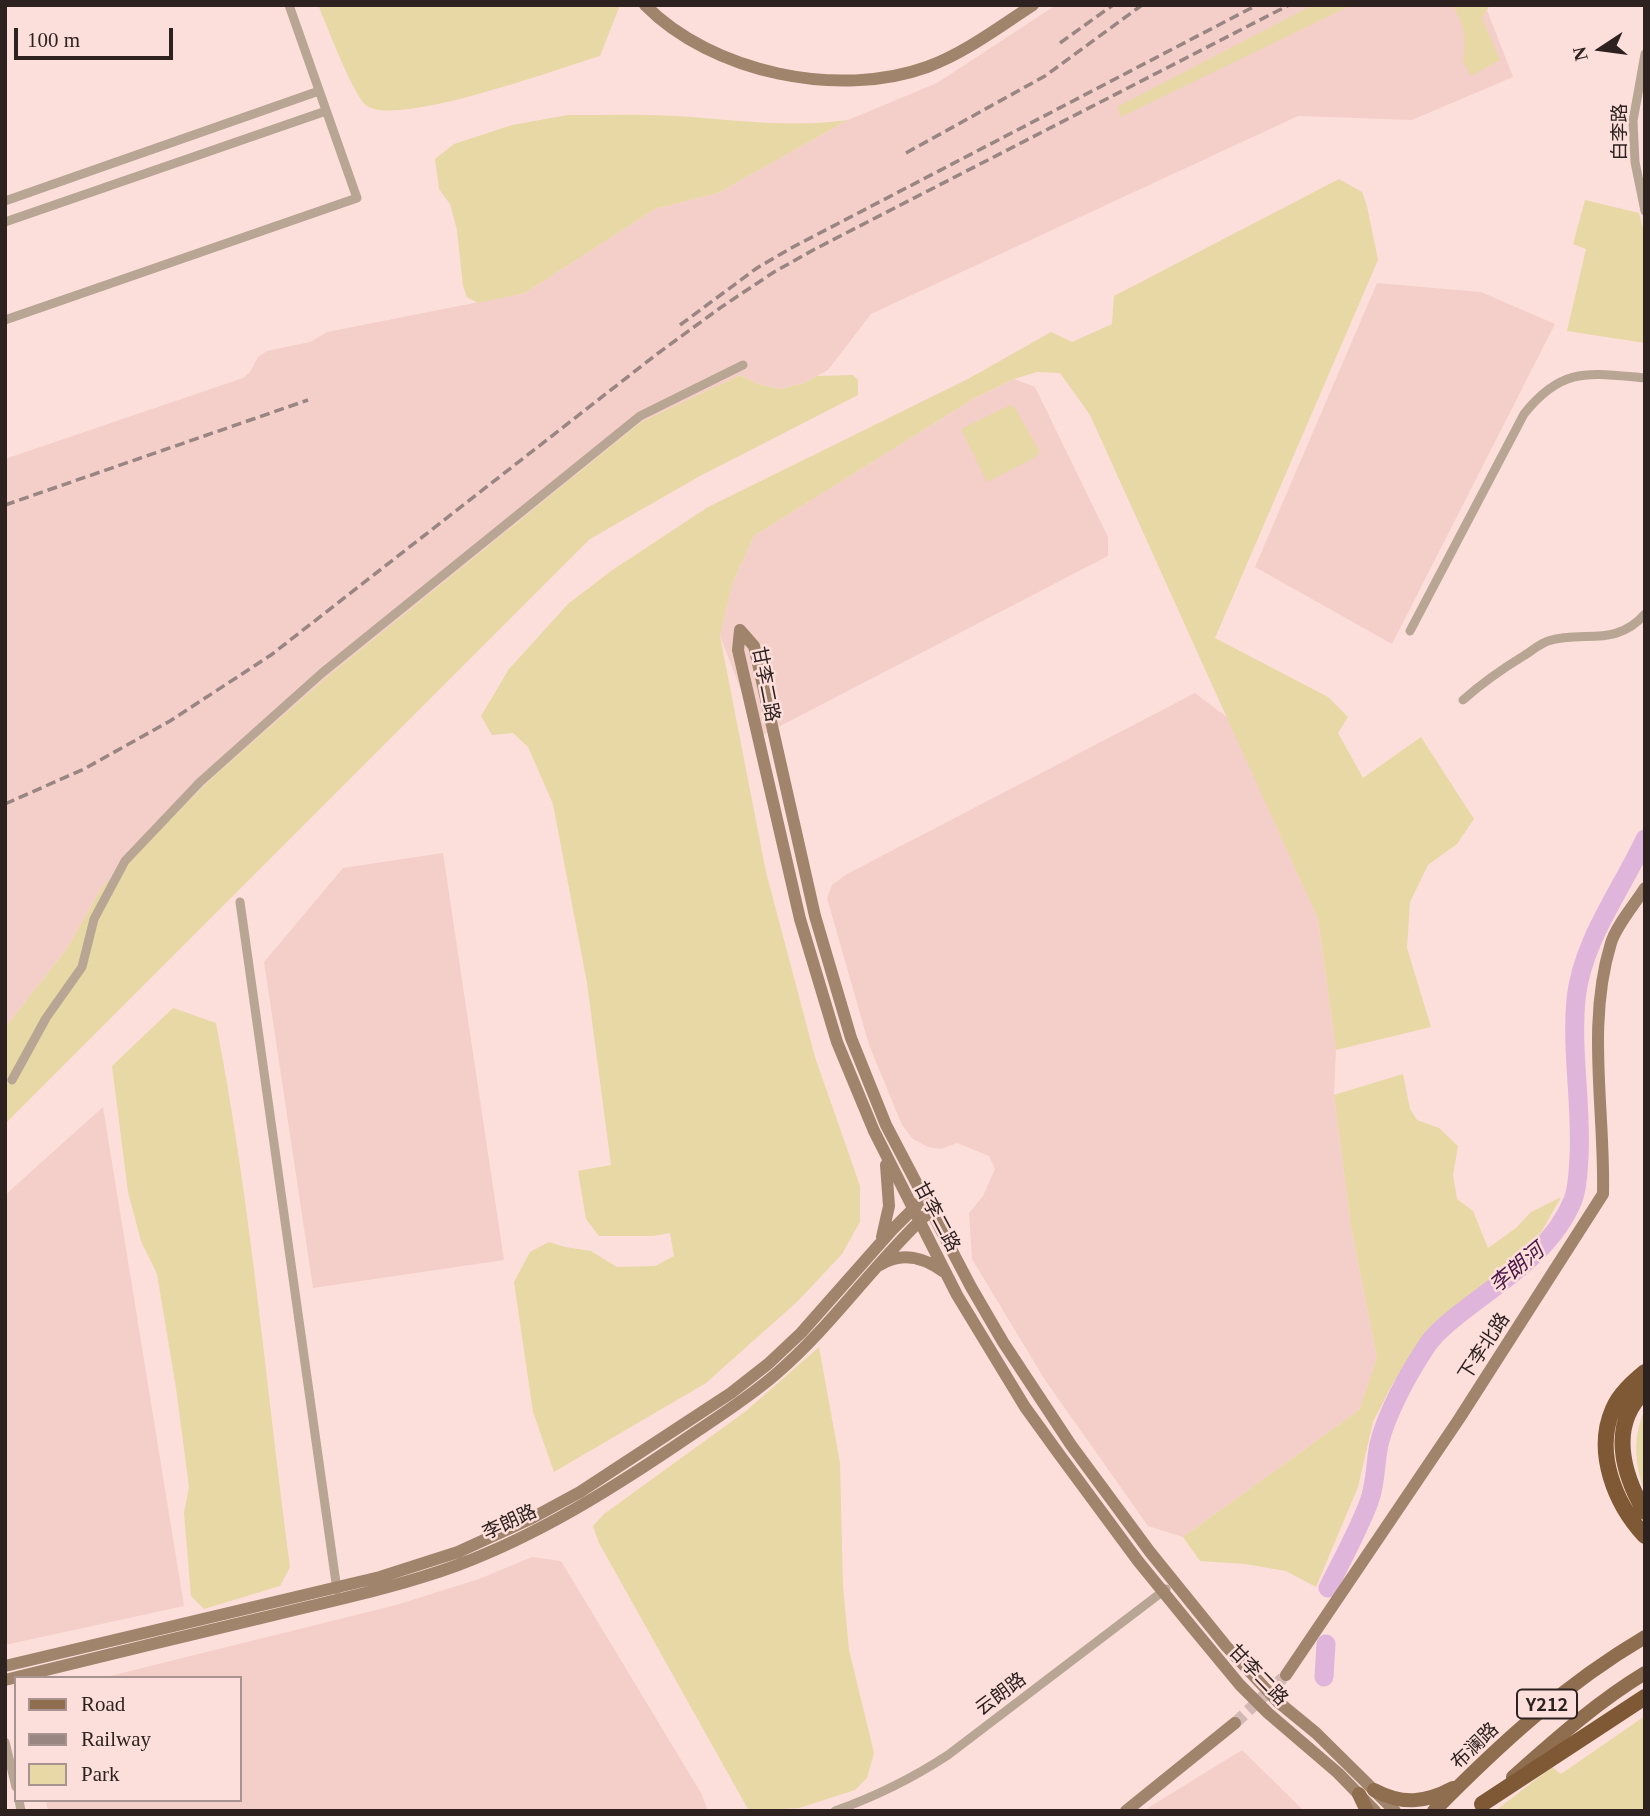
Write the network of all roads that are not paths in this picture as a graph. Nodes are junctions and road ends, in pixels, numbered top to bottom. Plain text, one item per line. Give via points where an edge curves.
1 (289, 5) edge
2 (645, 5) edge
3 (1033, 5) edge
4 (1645, 54) edge
5 (319, 91) junction
6 (326, 111) junction
7 (5, 201) edge
8 (1645, 211) edge
9 (5, 222) edge
10 (5, 320) edge
11 (743, 365) dead end
12 (1645, 378) edge
13 (1645, 614) edge
14 (1410, 631) dead end
15 (1463, 700) dead end
16 (1645, 888) edge
17 (240, 902) dead end
18 (12, 1080) dead end
19 (882, 1147) junction
20 (923, 1199) junction
21 (913, 1209) junction
22 (930, 1211) junction
23 (919, 1221) junction
24 (877, 1246) junction
25 (874, 1269) junction
26 (946, 1274) junction
27 (1645, 1372) edge
28 (1645, 1391) edge
29 (1645, 1512) edge
30 (1645, 1536) edge
31 (1174, 1582) junction
32 (1162, 1591) junction
33 (337, 1593) junction
34 (1645, 1637) edge
35 (5, 1666) edge
36 (1645, 1673) edge
37 (1286, 1675) tunnel mouth
38 (20, 1676) edge
39 (1645, 1697) edge
40 (1235, 1723) tunnel mouth
41 (5, 1742) edge
42 (14, 1779) edge
43 (1461, 1784) junction
44 (1374, 1790) junction
45 (1359, 1794) junction
46 (1479, 1808) edge
47 (835, 1811) edge
48 (1126, 1811) edge
49 (1367, 1811) edge
50 (1375, 1811) edge
51 (1395, 1811) edge
52 (1434, 1811) edge

1 - 5 street
2 - 3 street via 694,44 726,57 764,70 845,82 880,79 929,66
4 - 8 street, 白李路 via 1633,121 1635,163
5 - 6 street
5 - 7 street
6 - 9 street
6 - 10 street via 357,198
11 - 18 street via 640,416 322,673 200,782 125,861 94,919 82,967 46,1018
12 - 14 street via 1577,375 1558,381 1539,395 1524,414
13 - 15 street via 1614,635 1543,643 1499,670
16 - 37 street, 下李北路 via 1611,941 1597,1018 1604,1194
17 - 33 street
19 - 20 street, 甘李二路 via 837,1042 800,919 738,650 740,630 754,646 816,916 851,1038 886,1125
19 - 21 street, 甘李二路
19 - 24 street via 889,1206
20 - 21 street, 李朗路
20 - 22 street, 甘李二路
21 - 23 street, 甘李二路
21 - 24 street, 李朗路
22 - 23 street, 李朗路
22 - 31 street, 甘李二路 via 1032,1387
23 - 25 street, 李朗路
23 - 26 street, 甘李二路
24 - 33 street, 李朗路 via 768,1364 580,1492 458,1552
25 - 26 street via 909,1258 933,1264
25 - 33 street, 李朗路 via 810,1343 775,1375 587,1502 537,1531 458,1565 383,1588
26 - 32 street, 甘李二路 via 1025,1406
27 - 30 highway via 1613,1408 1606,1456 1627,1514
28 - 29 highway via 1628,1414 1622,1441 1623,1466
31 - 32 street, 云朗路
31 - 44 street, 甘李二路 via 1251,1676
32 - 45 street, 甘李二路 via 1240,1685
32 - 47 street, 云朗路 via 926,1770
33 - 35 street, 李朗路
33 - 38 street, 李朗路
34 - 43 main road, 布澜路 / Y212 via 1554,1698
36 - 46 main road, Y212 via 1557,1738
39 - 46 highway
40 - 48 street
41 - 42 street
43 - 44 main road via 1414,1801
43 - 52 main road, 布澜路 / Y212
44 - 51 street, 甘李二路
45 - 49 main road
45 - 50 street, 甘李二路

